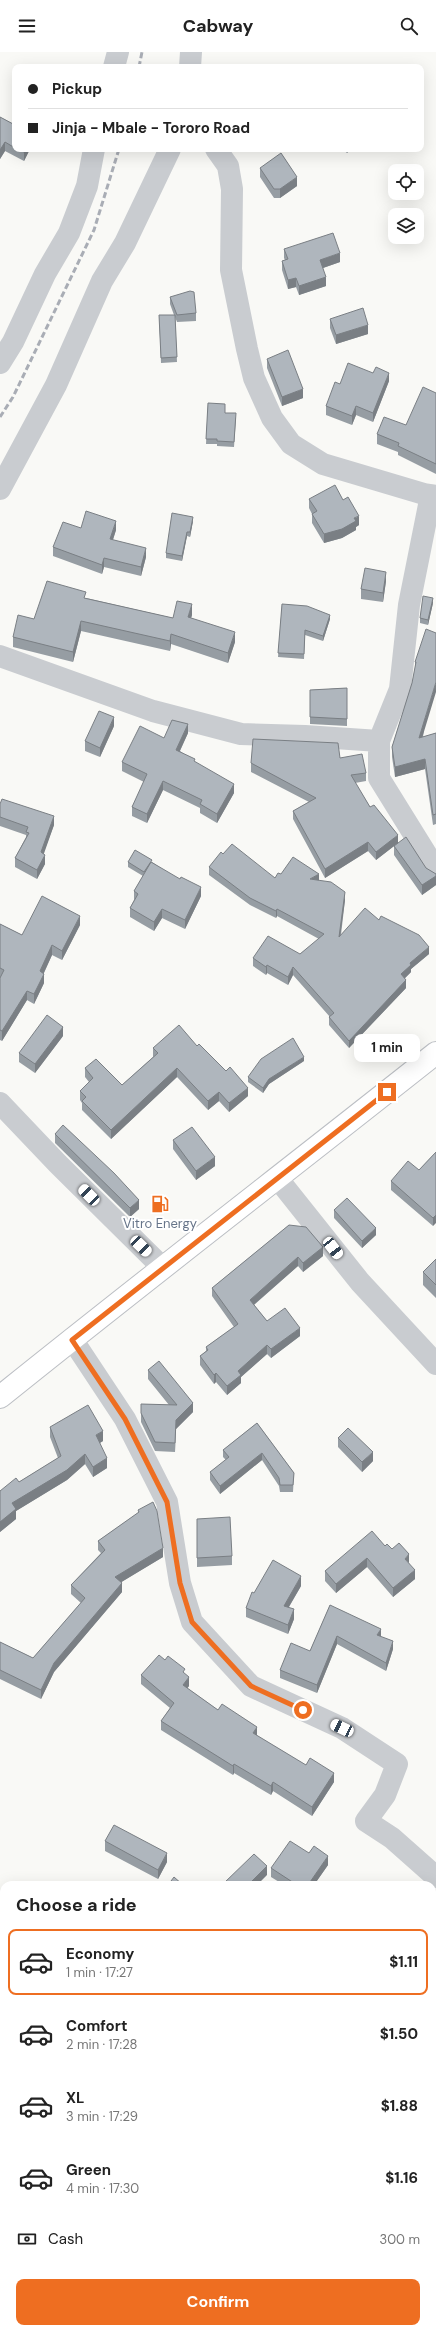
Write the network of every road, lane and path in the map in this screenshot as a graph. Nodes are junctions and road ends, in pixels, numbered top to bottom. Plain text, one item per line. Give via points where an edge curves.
1 (118, 52) edge
2 (191, 52) edge
3 (115, 64) edge
4 (190, 64) edge
5 (93, 152) edge
6 (169, 152) edge
7 (218, 152) edge
8 (0, 363) edge
9 (0, 489) edge
10 (434, 495) edge
11 (0, 656) edge
12 (378, 741) junction
13 (436, 870) edge
14 (436, 1053) edge
15 (0, 1103) edge
16 (278, 1179) junction
17 (162, 1267) junction
18 (72, 1340) junction
19 (436, 1364) edge
20 (0, 1397) edge
21 (436, 1876) edge

1 - 3 street
2 - 4 street
5 - 8 street via 87,186 70,233 45,274 13,342
6 - 9 street via 125,244 102,282 56,385
7 - 10 street via 228,166 232,189 231,270 246,349 254,378 272,418 291,444 323,464
10 - 12 street via 409,605 400,689
11 - 12 street via 153,711 241,734
12 - 13 street via 379,778
14 - 16 main road
15 - 17 street
16 - 17 main road
16 - 19 street via 360,1282
17 - 18 main road
18 - 20 main road
18 - 21 street via 125,1419 167,1502 180,1583 192,1622 251,1686 342,1728 397,1764 385,1795 366,1821 392,1838

